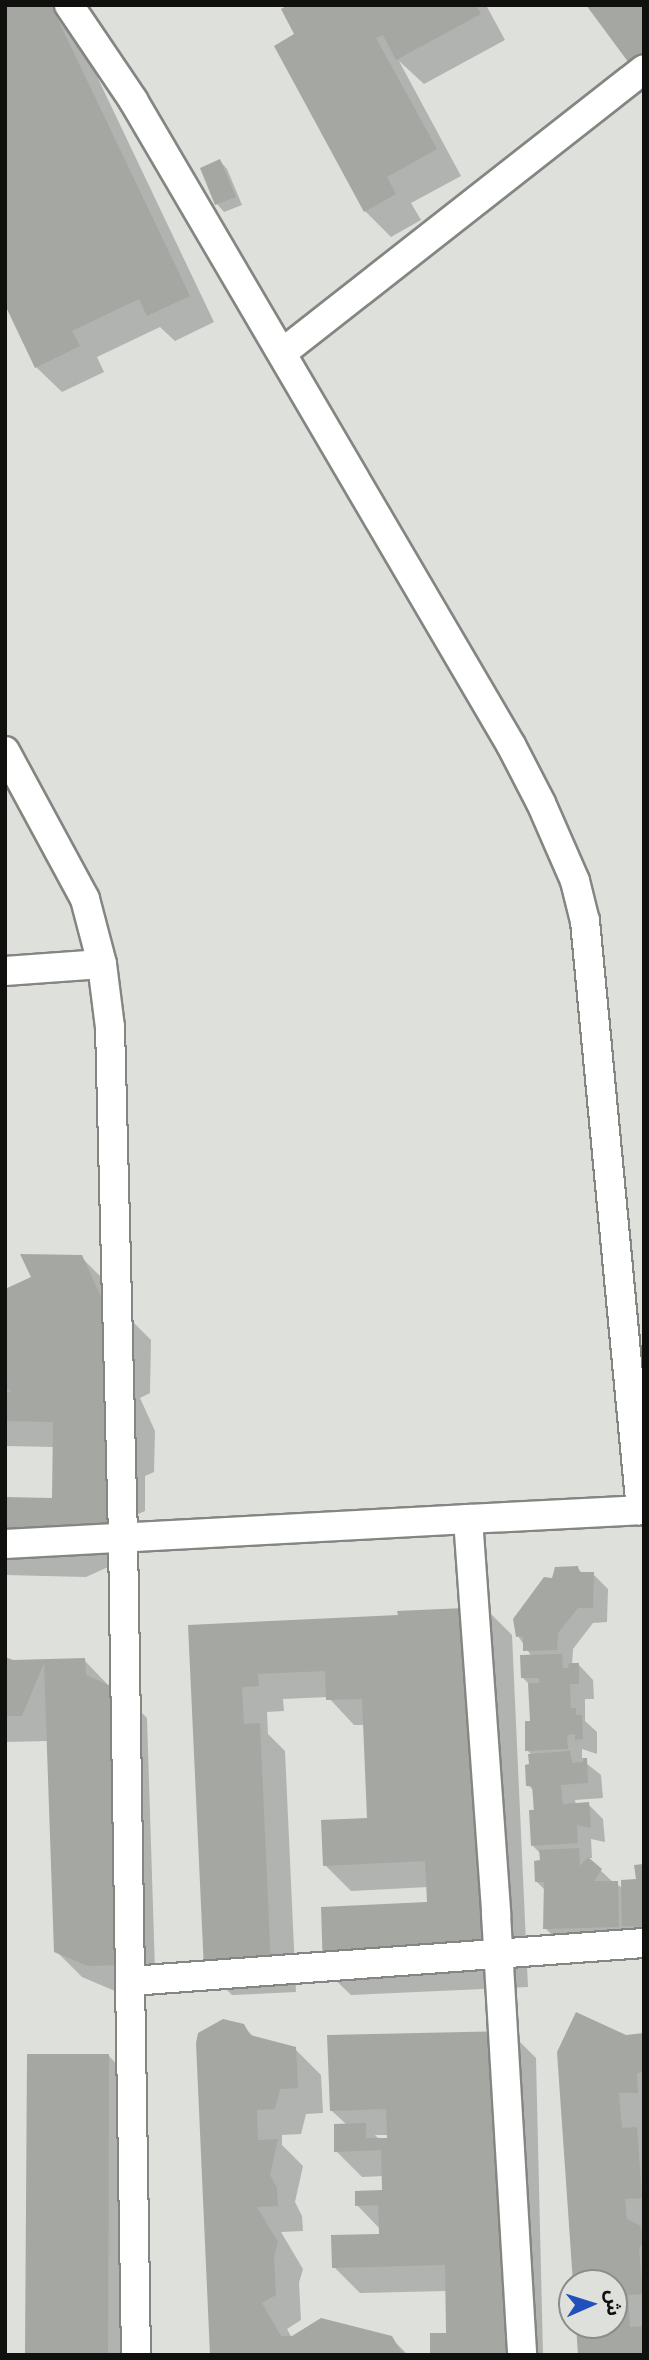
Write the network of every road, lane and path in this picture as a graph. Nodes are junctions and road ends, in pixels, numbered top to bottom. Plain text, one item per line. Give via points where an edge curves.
1 (69, 5) edge
2 (644, 69) edge
3 (282, 353) junction
4 (5, 751) edge
5 (102, 964) junction
6 (5, 971) edge
7 (642, 1510) edge
8 (468, 1520) junction
9 (123, 1538) junction
10 (5, 1544) edge
11 (644, 1943) edge
12 (498, 1953) junction
13 (131, 1981) junction
14 (136, 2355) edge
15 (522, 2355) edge

1 - 3 street via 133,100
2 - 3 street
3 - 7 street via 511,745 575,881 588,947
4 - 5 street via 85,899
5 - 6 street
5 - 9 street via 110,1027
7 - 8 street
8 - 9 street
8 - 12 street
9 - 10 street
9 - 13 street
11 - 12 street
12 - 13 street
12 - 15 street
13 - 14 street

